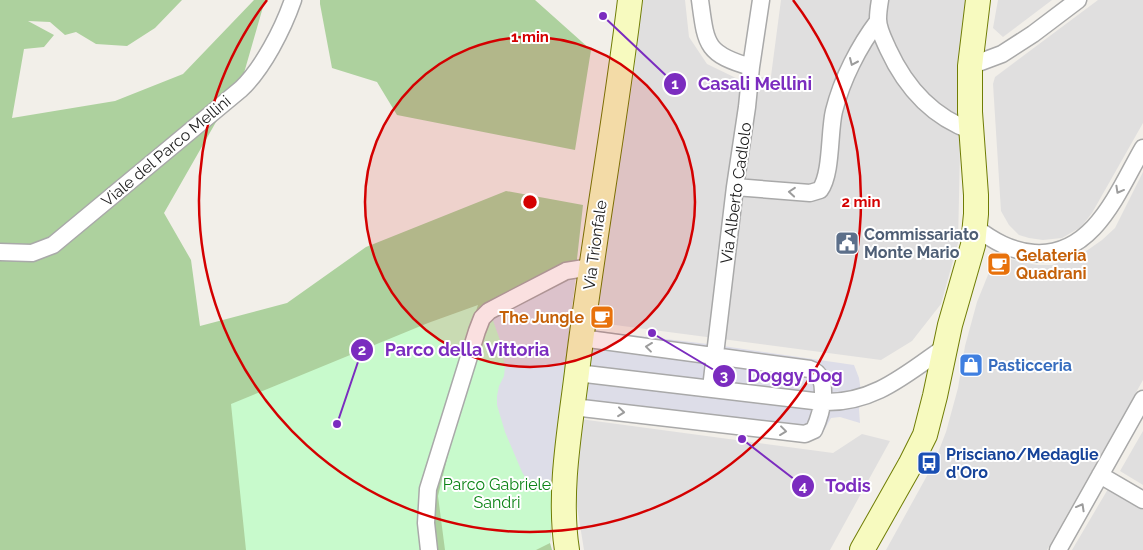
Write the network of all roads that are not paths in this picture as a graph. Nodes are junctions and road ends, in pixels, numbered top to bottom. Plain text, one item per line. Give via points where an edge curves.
1 (293, 0) edge
2 (630, 0) edge
3 (700, 0) edge
4 (761, 0) edge
5 (880, 0) edge
6 (978, 0) edge
7 (1078, 0) edge
8 (878, 20) junction
9 (970, 66) junction
10 (751, 67) junction
11 (972, 131) junction
12 (1143, 148) edge
13 (735, 187) junction
14 (975, 226) junction
15 (0, 252) edge
16 (591, 267) junction
17 (581, 338) junction
18 (945, 347) junction
19 (715, 356) junction
20 (577, 373) junction
21 (711, 388) junction
22 (1143, 399) edge
23 (822, 402) junction
24 (573, 407) junction
25 (1100, 475) junction
26 (1143, 500) edge
27 (429, 550) edge
28 (567, 550) edge
29 (862, 550) edge
30 (1058, 550) edge

1 - 15 street, Viale del Parco Mellini via 257,70 236,93 53,245 32,253
2 - 16 main road, Via Trionfale
3 - 10 street via 705,32 713,50 722,57
4 - 10 street, Via Alberto Cadlolo
5 - 8 street
6 - 9 main road
7 - 9 street via 1002,54
8 - 11 street via 892,57 914,92 938,113
8 -> 13 street via 856,57 837,103 826,179 820,190 810,193
9 - 11 main road
10 - 13 street, Via Alberto Cadlolo
11 - 14 main road
12 -> 14 street via 1096,225 1069,247 1048,253 1018,250 997,242
13 - 19 street, Via Alberto Cadlolo
14 - 18 main road via 972,253
16 - 17 main road, Via Trionfale
16 - 27 street via 566,271 489,311 482,318 428,489 426,523
19 -> 17 street
17 - 20 main road, Via Trionfale
18 - 23 street via 879,391 844,402
18 - 29 main road via 929,422 920,446
19 - 21 street, Via Alberto Cadlolo
19 - 23 street via 815,371 822,379
20 - 21 street
20 - 24 main road, Via Trionfale
21 - 23 street
22 - 25 street
24 -> 23 street via 805,434 814,430
24 - 28 main road, Via Trionfale via 565,482
25 - 26 street
30 -> 25 street

